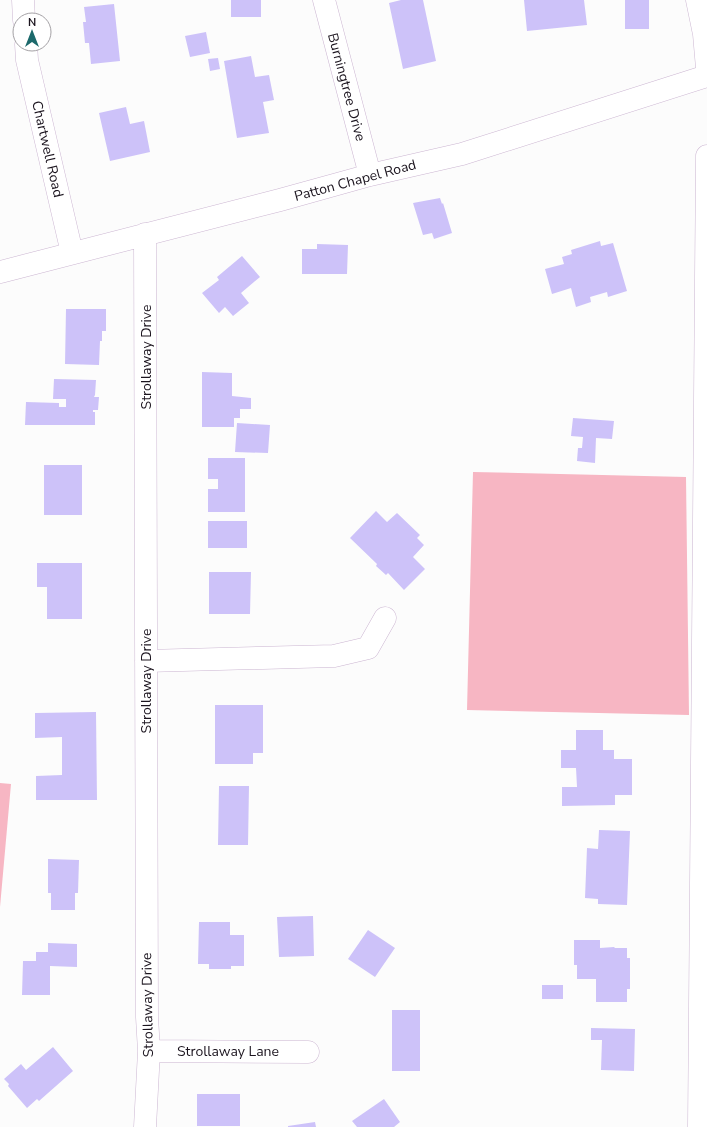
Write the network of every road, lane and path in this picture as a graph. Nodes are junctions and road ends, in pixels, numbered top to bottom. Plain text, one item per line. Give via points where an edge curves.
1 (23, 0) edge
2 (324, 0) edge
3 (697, 0) edge
4 (24, 12) edge
5 (26, 52) edge
6 (707, 68) edge
7 (707, 76) edge
8 (707, 156) edge
9 (370, 175) junction
10 (707, 222) edge
11 (145, 234) junction
12 (72, 253) junction
13 (0, 272) edge
14 (706, 404) edge
15 (384, 618) dead end
16 (705, 645) edge
17 (146, 661) junction
18 (703, 1022) edge
19 (149, 1051) junction
20 (308, 1052) dead end
21 (145, 1127) edge
22 (699, 1127) edge

1 - 4 street
2 - 9 street, Burningtree Drive
3 - 6 street
5 - 12 street, Chartwell Road
7 - 9 street, Patton Chapel Road via 462,154
8 - 10 street
9 - 11 street, Patton Chapel Road
10 - 14 street
11 - 12 street, Patton Chapel Road
11 - 17 street, Strollaway Drive
12 - 13 street, Patton Chapel Road
14 - 16 street
15 - 17 street via 368,648 334,656
16 - 18 street
17 - 19 street, Strollaway Drive
18 - 22 street
19 - 20 street, Strollaway Lane
19 - 21 street, Strollaway Drive

